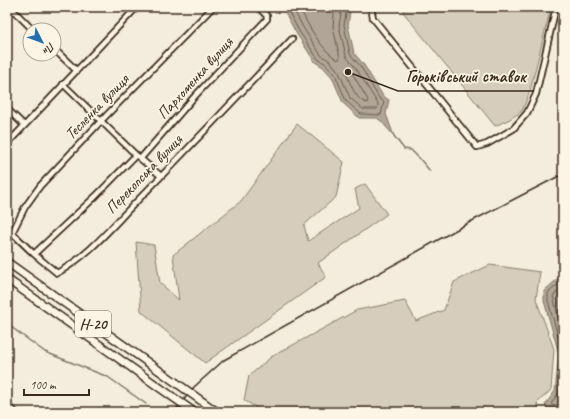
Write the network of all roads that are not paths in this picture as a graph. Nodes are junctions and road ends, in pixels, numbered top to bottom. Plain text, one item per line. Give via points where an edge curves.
1 (10, 7) edge
2 (137, 7) edge
3 (213, 7) edge
4 (258, 7) edge
5 (371, 7) edge
6 (556, 7) edge
7 (25, 22) edge
8 (292, 39) dead end
9 (62, 57) edge
10 (76, 70) junction
11 (63, 84) junction
12 (7, 109) edge
13 (101, 121) junction
14 (24, 125) junction
15 (7, 144) edge
16 (136, 155) junction
17 (141, 158) junction
18 (161, 176) junction
19 (7, 228) edge
20 (12, 233) junction
21 (34, 254) junction
22 (8, 263) edge
23 (7, 279) edge
24 (194, 412) edge
25 (217, 412) edge

1 - 7 street
2 - 10 street
3 - 13 street, Тесленка вулиця
4 - 17 street, Пархоменка вулиця via 267,19
5 - 6 street via 373,18 477,147 513,129 527,113 536,94
8 - 18 street, Перекопська вулиця
9 - 10 street
10 - 11 street
11 - 13 street
11 - 14 street
12 - 14 street
13 - 16 street
13 - 20 street, Тесленка вулиця via 40,186 25,207
14 - 15 street
16 - 17 street
16 - 21 street
17 - 18 street
18 - 21 street, Перекопська вулиця via 70,266 57,273
19 - 20 street, Перекопська вулиця
20 - 21 street, Перекопська вулиця
22 - 25 main road, Н-20, bridge
23 - 24 main road, Н-20, bridge

